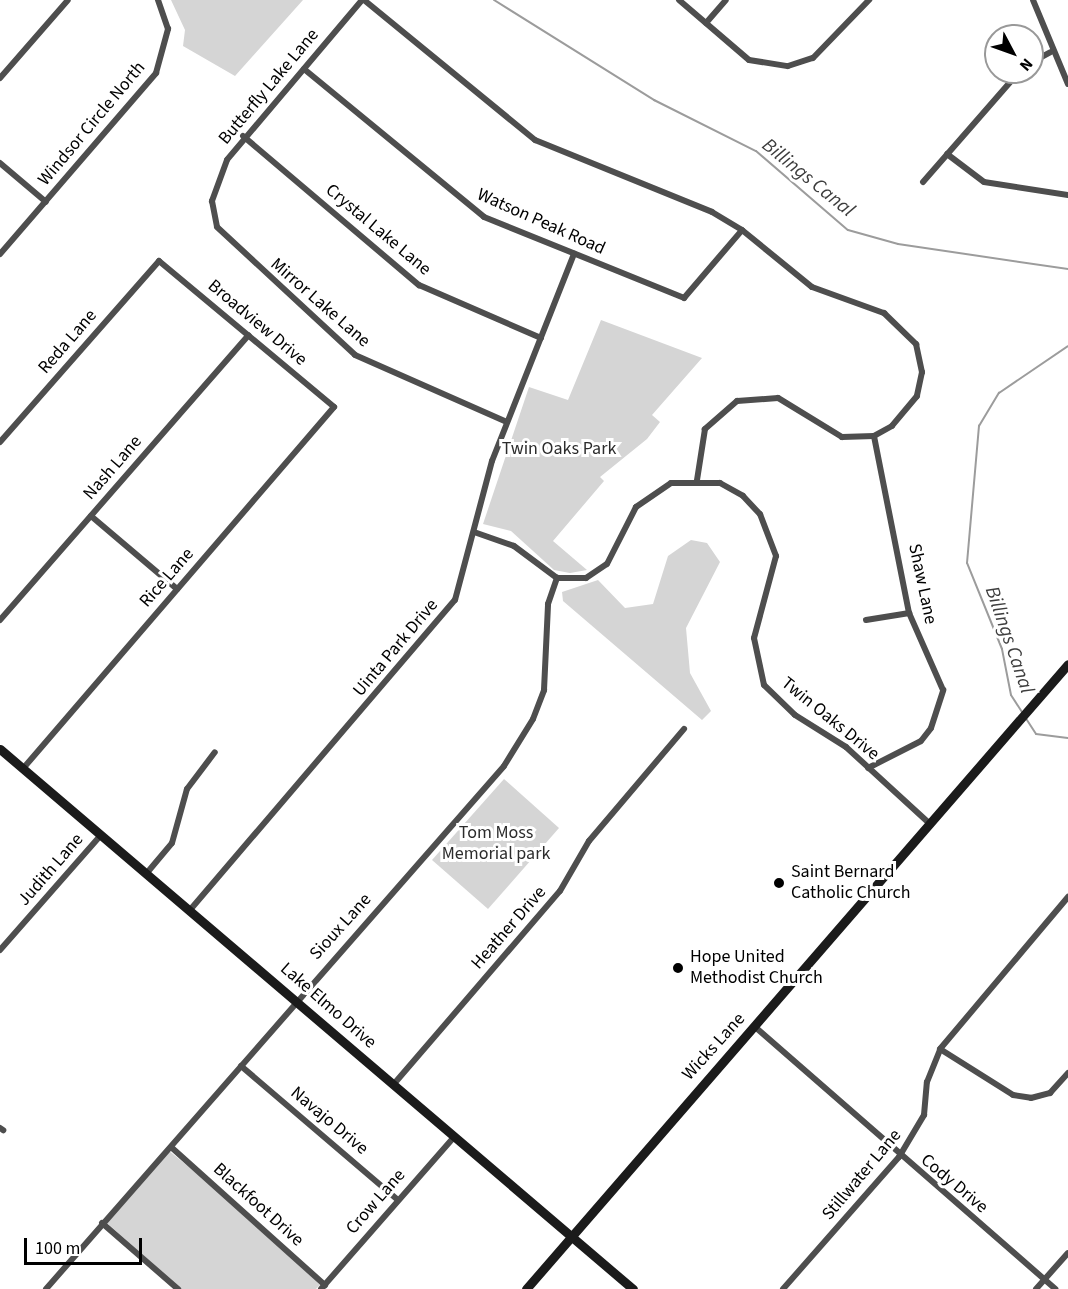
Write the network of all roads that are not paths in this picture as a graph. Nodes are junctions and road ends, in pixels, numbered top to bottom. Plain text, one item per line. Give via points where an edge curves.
1 (68, 0) edge
2 (158, 0) edge
3 (363, 0) edge
4 (679, 0) edge
5 (726, 0) edge
6 (869, 0) edge
7 (1033, 0) edge
8 (706, 23) junction
9 (1051, 52) junction
10 (1044, 56) edge
11 (304, 69) junction
12 (0, 78) edge
13 (1008, 84) edge
14 (1068, 84) edge
15 (243, 136) junction
16 (947, 154) junction
17 (0, 163) edge
18 (923, 182) dead end
19 (1068, 195) edge
20 (212, 201) joint
21 (46, 202) junction
22 (742, 230) junction
23 (0, 254) edge
24 (574, 254) junction
25 (159, 261) joint
26 (249, 335) junction
27 (541, 338) junction
28 (334, 407) joint
29 (507, 422) junction
30 (874, 436) junction
31 (0, 442) edge
32 (697, 480) junction
33 (91, 516) junction
34 (474, 532) junction
35 (557, 578) junction
36 (177, 589) junction
37 (909, 613) junction
38 (0, 620) edge
39 (866, 620) dead end
40 (1068, 664) edge
41 (684, 729) dead end
42 (0, 749) edge
43 (215, 752) dead end
44 (23, 768) junction
45 (868, 768) junction
46 (930, 824) junction
47 (100, 836) junction
48 (146, 874) junction
49 (1068, 897) edge
50 (190, 910) junction
51 (0, 950) edge
52 (296, 1000) junction
53 (754, 1026) junction
54 (940, 1049) junction
55 (240, 1066) junction
56 (1068, 1073) edge
57 (393, 1084) junction
58 (455, 1136) junction
59 (171, 1147) junction
60 (899, 1157) junction
61 (398, 1200) junction
62 (102, 1223) junction
63 (572, 1236) junction
64 (1068, 1253) edge
65 (1045, 1279) junction
66 (323, 1287) edge
67 (46, 1289) edge
68 (178, 1289) edge
69 (526, 1289) edge
70 (633, 1289) edge
71 (783, 1289) edge
72 (1036, 1289) edge
73 (1056, 1289) edge

1 - 12 street
2 - 21 street, Windsor Circle North via 168,29 156,73
3 - 11 street, Butterfly Lake Lane
3 - 22 street via 535,140 712,212
4 - 8 street
5 - 8 street
6 - 8 street via 813,58 788,66 749,60
7 - 9 street
9 - 10 street
9 - 14 street
11 - 15 street, Butterfly Lake Lane
11 - 24 street, Watson Peak Road via 459,201
13 - 16 street
15 - 20 street, Butterfly Lake Lane via 218,178
15 - 27 street, Crystal Lake Lane via 414,282
16 - 18 street
16 - 19 street via 984,182
17 - 21 street
20 - 29 street, Mirror Lake Lane via 225,240 355,355
21 - 23 street, Windsor Circle North
22 - 24 street, Watson Peak Road via 684,298
22 - 30 street via 812,287 884,313 916,344 922,372 917,396 908,412
24 - 27 street, Uinta Park Drive
25 - 26 street, Broadview Drive
25 - 31 street, Reda Lane
26 - 28 street, Broadview Drive
26 - 33 street, Nash Lane
27 - 29 street, Uinta Park Drive
28 - 36 street, Rice Lane
29 - 34 street, Uinta Park Drive
30 - 32 street via 842,436 778,398 737,400 705,429
30 - 37 street, Shaw Lane
32 - 35 street, Twin Oaks Drive via 671,483 636,507 616,550 598,571 586,578
32 - 45 street, Twin Oaks Drive via 720,483 743,496 770,535 777,556 754,638 764,685
33 - 36 street
33 - 38 street, Nash Lane
34 - 35 street via 514,546
34 - 50 street, Uinta Park Drive via 455,600 441,620
35 - 52 street, Sioux Lane via 548,604 544,690 522,741 433,850
36 - 44 street, Rice Lane
37 - 39 street
37 - 45 street, Shaw Lane via 936,664 943,690 940,708 921,741
40 - 46 main road, Wicks Lane
41 - 57 street, Heather Drive via 589,841 560,891
42 - 44 main road, Lake Elmo Drive
43 - 48 street via 187,789 172,843
44 - 47 main road, Lake Elmo Drive
45 - 46 street, Twin Oaks Drive
46 - 53 main road, Wicks Lane
47 - 48 main road, Lake Elmo Drive
47 - 51 street, Judith Lane
48 - 50 main road, Lake Elmo Drive
49 - 54 street, Stillwater Lane
50 - 52 main road, Lake Elmo Drive
52 - 55 street, Sioux Lane
52 - 57 main road, Lake Elmo Drive
53 - 60 street, Cody Drive
53 - 63 main road, Wicks Lane
54 - 56 street via 1013,1095 1031,1098 1050,1093
54 - 60 street, Stillwater Lane via 927,1082 924,1115
55 - 59 street, Sioux Lane
55 - 61 street, Navajo Drive
57 - 58 main road, Lake Elmo Drive
58 - 61 street, Crow Lane
58 - 63 main road, Lake Elmo Drive
59 - 62 street, Sioux Lane
59 - 66 street, Blackfoot Drive
60 - 65 street, Cody Drive
60 - 71 street, Stillwater Lane
61 - 66 street, Crow Lane
62 - 67 street, Sioux Lane
62 - 68 street
63 - 69 main road, Wicks Lane
63 - 70 main road, Lake Elmo Drive
64 - 65 street
65 - 72 street
65 - 73 street, Cody Drive

